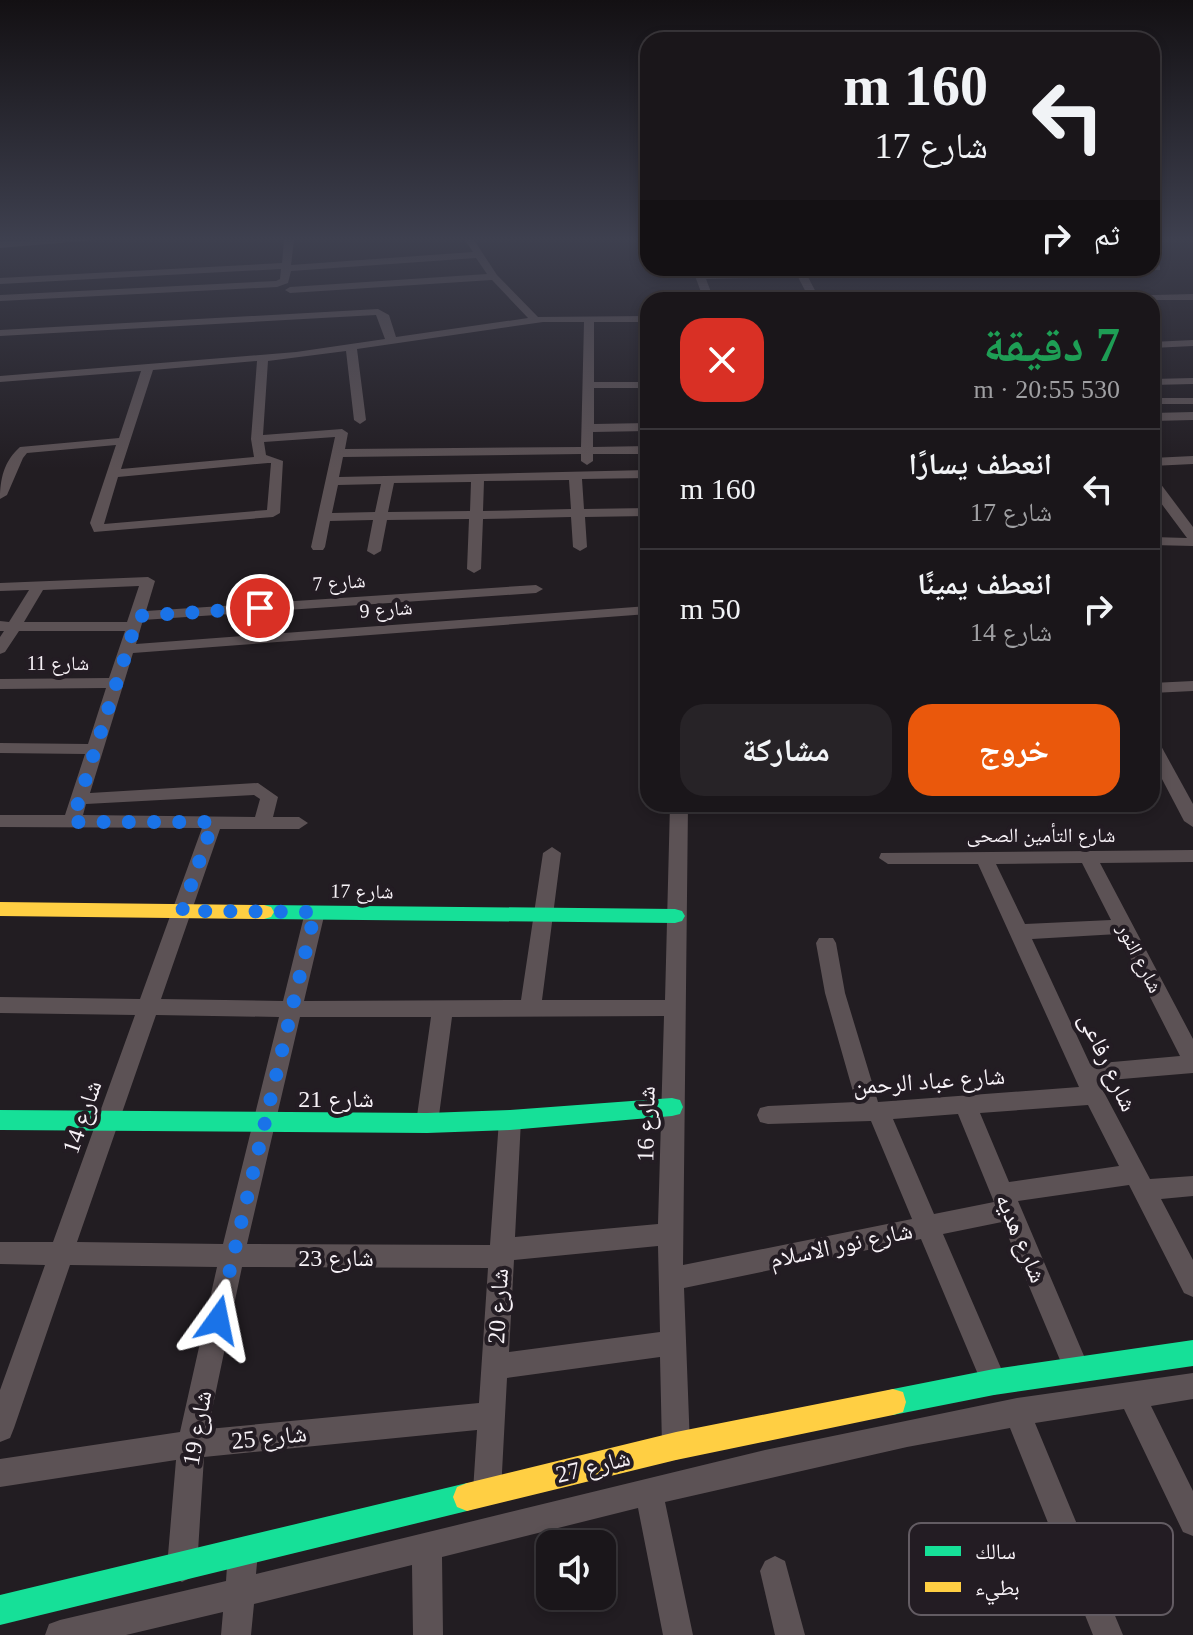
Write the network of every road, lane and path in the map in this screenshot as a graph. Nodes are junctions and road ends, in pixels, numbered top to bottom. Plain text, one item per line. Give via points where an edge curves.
1 (301, 316) edge
2 (384, 316) edge
3 (532, 316) edge
4 (640, 319) edge
5 (536, 320) junction
6 (589, 320) junction
7 (0, 333) edge
8 (1191, 338) edge
9 (391, 340) junction
10 (1160, 344) edge
11 (351, 347) junction
12 (263, 358) junction
13 (148, 367) junction
14 (0, 379) edge
15 (1193, 381) edge
16 (1160, 382) edge
17 (587, 385) junction
18 (640, 385) edge
19 (1160, 401) edge
20 (1193, 401) edge
21 (1193, 416) edge
22 (1160, 417) edge
23 (360, 420) dead end
24 (640, 427) edge
25 (587, 428) junction
26 (257, 439) junction
27 (122, 441) junction
28 (587, 450) junction
29 (640, 450) edge
30 (339, 453) junction
31 (268, 459) junction
32 (1193, 460) edge
33 (1160, 462) edge
34 (112, 474) junction
35 (640, 474) edge
36 (581, 476) junction
37 (478, 478) junction
38 (388, 480) junction
39 (333, 481) junction
40 (1160, 493) edge
41 (0, 495) edge
42 (640, 512) edge
43 (578, 513) junction
44 (478, 515) junction
45 (381, 516) junction
46 (325, 517) junction
47 (1193, 539) edge
48 (1160, 541) edge
49 (318, 547) dead end
50 (580, 547) dead end
51 (374, 551) dead end
52 (474, 569) dead end
53 (39, 585) junction
54 (0, 587) edge
55 (536, 589) dead end
56 (640, 611) edge
57 (136, 622) junction
58 (7, 626) edge
59 (0, 649) edge
60 (127, 649) junction
61 (116, 683) junction
62 (0, 684) edge
63 (1193, 686) edge
64 (1160, 688) edge
65 (0, 748) edge
66 (95, 749) junction
67 (1160, 759) edge
68 (79, 799) junction
69 (679, 812) edge
70 (0, 821) edge
71 (1193, 821) edge
72 (72, 822) junction
73 (213, 822) junction
74 (263, 822) junction
75 (299, 823) dead end
76 (552, 853) dead end
77 (984, 857) junction
78 (1088, 857) junction
79 (888, 858) dead end
80 (1191, 859) edge
81 (0, 909) edge
82 (182, 911) junction
83 (315, 912) junction
84 (543, 915) junction
85 (675, 916) junction
86 (1124, 927) junction
87 (1018, 932) junction
88 (826, 943) dead end
89 (0, 1005) edge
90 (148, 1007) junction
91 (673, 1008) junction
92 (291, 1009) junction
93 (443, 1009) junction
94 (530, 1009) junction
95 (1193, 1062) edge
96 (1084, 1073) junction
97 (1094, 1095) junction
98 (965, 1105) junction
99 (672, 1107) junction
100 (874, 1111) junction
101 (768, 1115) dead end
102 (0, 1120) edge
103 (510, 1120) junction
104 (108, 1122) junction
105 (263, 1123) junction
106 (427, 1123) junction
107 (1139, 1182) junction
108 (1193, 1186) edge
109 (1006, 1202) junction
110 (926, 1227) junction
111 (670, 1234) junction
112 (0, 1253) edge
113 (61, 1254) junction
114 (501, 1254) junction
115 (232, 1257) junction
116 (672, 1279) junction
117 (1193, 1285) edge
118 (674, 1343) junction
119 (1193, 1353) edge
120 (1145, 1360) junction
121 (494, 1367) junction
122 (1077, 1370) junction
123 (994, 1382) junction
124 (1193, 1386) edge
125 (1145, 1393) junction
126 (1017, 1412) junction
127 (491, 1415) junction
128 (2, 1420) edge
129 (191, 1444) junction
130 (676, 1446) junction
131 (0, 1473) edge
132 (487, 1491) junction
133 (649, 1491) junction
134 (1193, 1522) edge
135 (1062, 1523) edge
136 (427, 1548) junction
137 (243, 1552) junction
138 (182, 1567) junction
139 (775, 1571) dead end
140 (240, 1595) junction
141 (0, 1610) edge
142 (1100, 1615) edge
143 (60, 1635) edge
144 (236, 1635) edge
145 (428, 1635) edge
146 (678, 1635) edge
147 (790, 1635) edge
148 (1108, 1635) edge

1 - 7 street
2 - 9 street
3 - 5 street
4 - 6 street
5 - 6 street
5 - 9 street
6 - 17 street
8 - 10 street
9 - 11 street
11 - 12 street
11 - 23 street
12 - 13 street
12 - 26 street
13 - 14 street
13 - 27 street
15 - 16 street
17 - 18 street
17 - 25 street
19 - 20 street
21 - 22 street
24 - 25 street
25 - 28 street
26 - 30 street via 336,432 343,437
26 - 31 street via 258,455
27 - 34 street
27 - 41 street via 24,450
28 - 29 street
28 - 30 street
28 - 36 street
30 - 39 street
31 - 34 street
31 - 34 street via 277,461 275,510 263,516 99,529
32 - 33 street
35 - 36 street
36 - 37 street
36 - 43 street
37 - 38 street
37 - 44 street
38 - 39 street
38 - 45 street
39 - 46 street
40 - 47 street
42 - 43 street
43 - 44 street
43 - 50 street
44 - 45 street
44 - 52 street
45 - 46 street
45 - 51 street
46 - 49 street
47 - 48 street
53 - 54 street
53 - 57 street via 147,580
53 - 58 street
55 - 57 street, شارع 7
56 - 60 street, شارع 9
57 - 58 street
57 - 60 street
58 - 59 street
60 - 61 street
61 - 62 street, شارع 11
61 - 66 street
63 - 64 street
65 - 66 street
66 - 68 street
67 - 71 street
68 - 72 street
68 - 74 street via 258,789 269,797
69 - 85 street, شارع 16
70 - 72 street
72 - 73 street
73 - 74 street
73 - 82 street, شارع 14
74 - 75 street
76 - 84 street
77 - 78 street, شارع التأمين الصحى
77 - 79 street, شارع التأمين الصحى
77 - 87 street, شارع رفاعى
78 - 80 street, شارع التأمين الصحى
78 - 86 street, شارع النور
81 - 82 street, شارع 17
82 - 83 street, شارع 17
82 - 90 street, شارع 14
83 - 84 street, شارع 17
83 - 92 street, شارع 19
84 - 85 street, شارع 17
84 - 94 street
85 - 91 street, شارع 16
86 - 87 street
86 - 95 street, شارع النور
87 - 96 street, شارع رفاعى
88 - 100 street via 835,993
89 - 90 street
90 - 92 street
90 - 104 street, شارع 14
91 - 94 street
91 - 99 street, شارع 16
92 - 93 street
92 - 105 street, شارع 19
93 - 94 street
93 - 106 street
95 - 96 street
96 - 97 street, شارع رفاعى
97 - 98 street, شارع عباد الرحمن
97 - 107 street, شارع رفاعى
98 - 100 street, شارع عباد الرحمن
98 - 109 street, شارع هديه
99 - 103 street, شارع 21
99 - 111 street, شارع 16
100 - 101 street, شارع عباد الرحمن
100 - 110 street
102 - 104 street, شارع 21
103 - 106 street, شارع 21
103 - 114 street, شارع 20
104 - 105 street, شارع 21
104 - 113 street, شارع 14
105 - 106 street, شارع 21
105 - 115 street, شارع 19
107 - 108 street, شارع نور الاسلام
107 - 109 street, شارع نور الاسلام
107 - 117 street, شارع رفاعى
109 - 110 street, شارع نور الاسلام
109 - 122 street, شارع هديه
110 - 116 street, شارع نور الاسلام
110 - 123 street
111 - 114 street, شارع 23 via 517,1248
111 - 116 street, شارع 16
112 - 113 street, شارع 23
113 - 115 street, شارع 23
113 - 128 street, شارع 14
114 - 115 street, شارع 23
114 - 121 street, شارع 20
115 - 129 street, شارع 19
116 - 118 street, شارع 16
118 - 121 street
118 - 130 street, شارع 16
119 - 120 street, شارع 27
120 - 122 street, شارع 27
120 - 125 street
121 - 127 street, شارع 20
122 - 123 street, شارع 27
123 - 130 street, شارع 27
124 - 125 street, شارع 27
125 - 126 street, شارع 27
125 - 134 street
126 - 133 street, شارع 27
126 - 135 street
127 - 129 street, شارع 25
127 - 132 street, شارع 20
129 - 131 street, شارع 25
129 - 138 street, شارع 19
130 - 132 street, شارع 27
132 - 137 street, شارع 27
133 - 136 street, شارع 27
133 - 146 street
136 - 140 street, شارع 27
136 - 145 street
137 - 138 street, شارع 27
137 - 140 street
138 - 141 street, شارع 27
139 - 147 street
140 - 143 street, شارع 27
140 - 144 street
142 - 148 street

